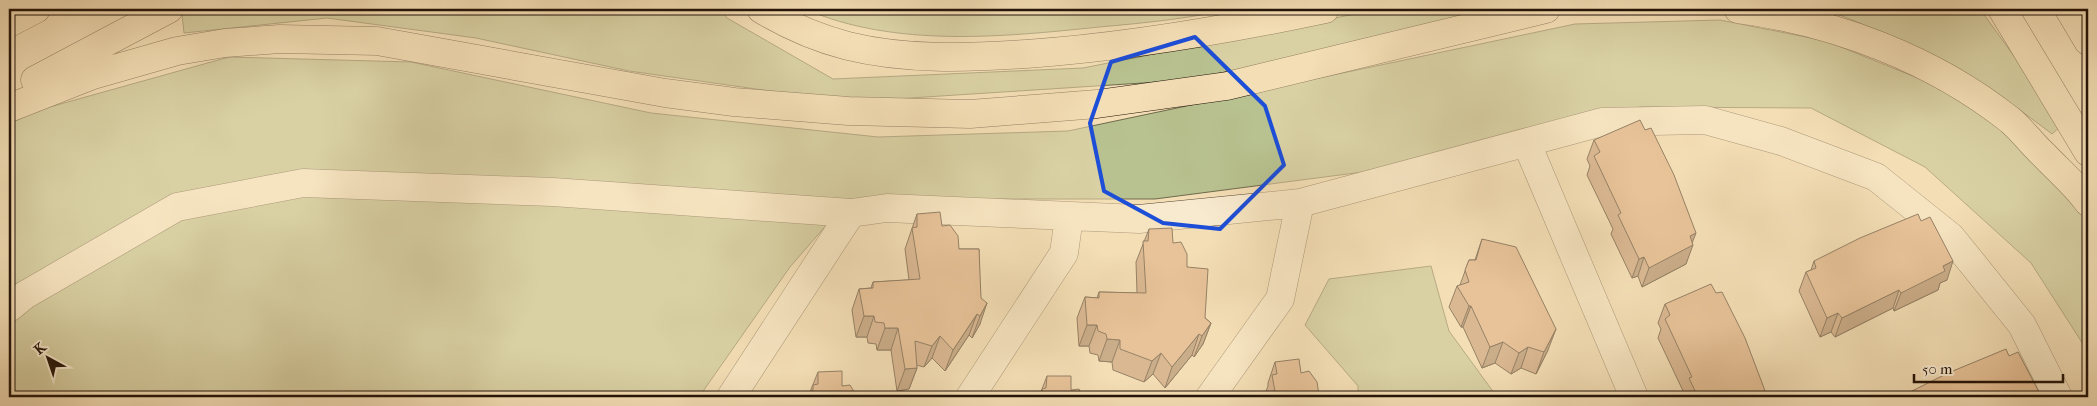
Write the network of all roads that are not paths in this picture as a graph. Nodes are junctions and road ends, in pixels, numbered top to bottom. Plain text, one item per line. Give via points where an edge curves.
1 (36, 9) edge
2 (170, 9) edge
3 (761, 9) edge
4 (1325, 9) edge
5 (1546, 9) edge
6 (1738, 9) edge
7 (2002, 9) edge
8 (2069, 9) edge
9 (2082, 9) edge
10 (9, 22) edge
11 (2088, 26) edge
12 (2088, 41) edge
13 (9, 92) edge
14 (9, 108) edge
15 (1527, 144) junction
16 (2088, 152) edge
17 (2088, 202) edge
18 (1300, 203) junction
19 (851, 213) junction
20 (1069, 217) junction
21 (9, 308) edge
22 (731, 397) edge
23 (970, 397) edge
24 (1210, 397) edge
25 (1634, 397) edge
26 (2058, 397) edge

1 - 10 highway
2 - 13 highway
3 - 4 highway via 820,38 849,46 885,53 983,57 1128,46
5 - 14 highway via 1227,86 1097,104 970,114 848,111 734,102 665,94 377,41 280,39 177,51 93,75
6 - 17 highway via 1845,33 1928,68 2011,121
7 - 16 highway
8 - 12 highway
9 - 11 highway
15 - 18 street
15 - 25 street
15 - 26 street via 1602,122 1705,120 1781,141 1876,177 1951,237 2022,325
18 - 20 street via 1139,219
18 - 24 street via 1280,299
19 - 20 street via 887,208
19 - 21 street via 552,192 303,183 177,207 25,295
19 - 22 street
20 - 23 street via 1064,253

